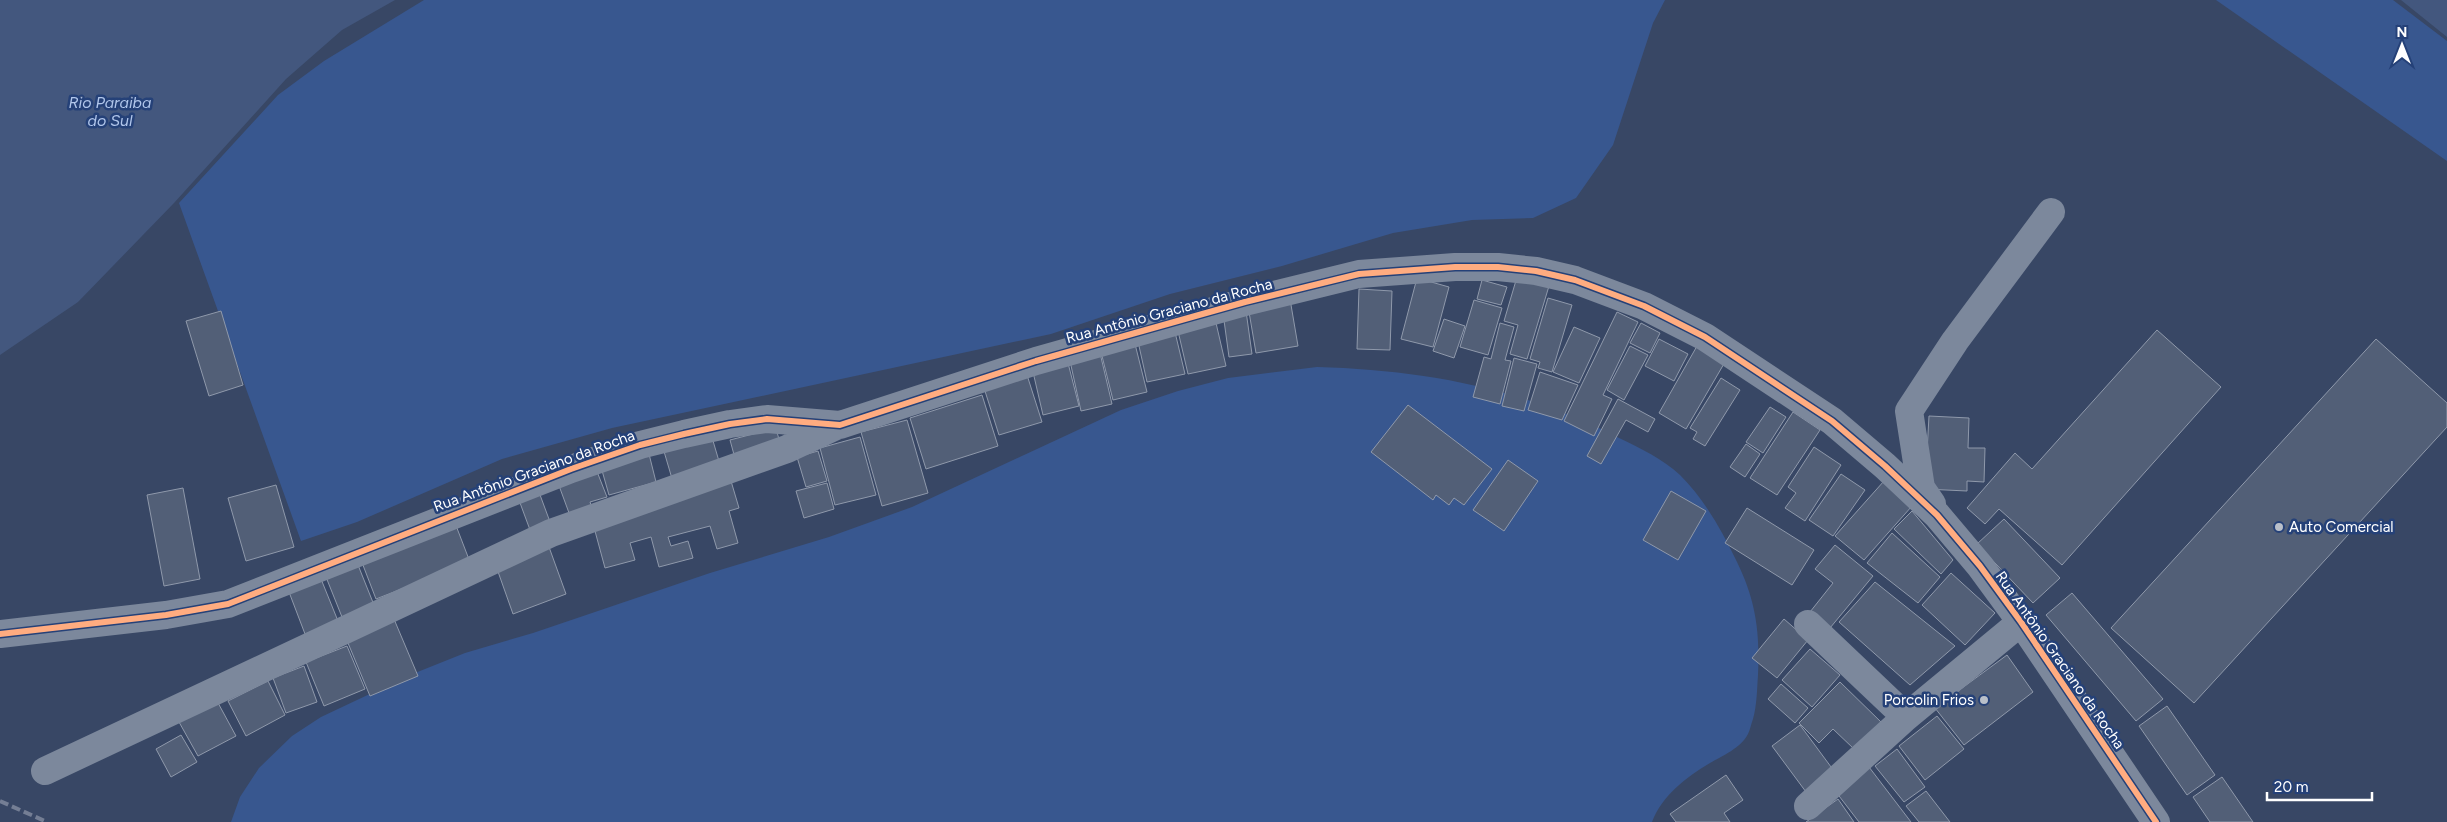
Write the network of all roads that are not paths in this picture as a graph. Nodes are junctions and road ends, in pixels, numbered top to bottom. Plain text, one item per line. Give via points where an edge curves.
1 (2051, 212) dead end
2 (840, 425) junction
3 (1950, 530) junction
4 (2021, 622) junction
5 (1808, 624) dead end
6 (0, 634) edge
7 (1906, 716) junction
8 (45, 771) dead end
9 (1808, 806) dead end
10 (2156, 822) edge

1 - 3 street via 1955,341 1909,411 1921,488
2 - 3 street, Rua Antônio Graciano da Rocha via 1036,361 1359,274 1498,267 1575,280 1644,306 1705,337 1832,421 1885,466
2 - 6 street, Rua Antônio Graciano da Rocha via 767,419 666,438 470,507 228,604 166,615
2 - 8 street via 786,449 551,533
3 - 4 street, Rua Antônio Graciano da Rocha
4 - 7 street
4 - 10 street, Rua Antônio Graciano da Rocha
5 - 7 street
7 - 9 street

